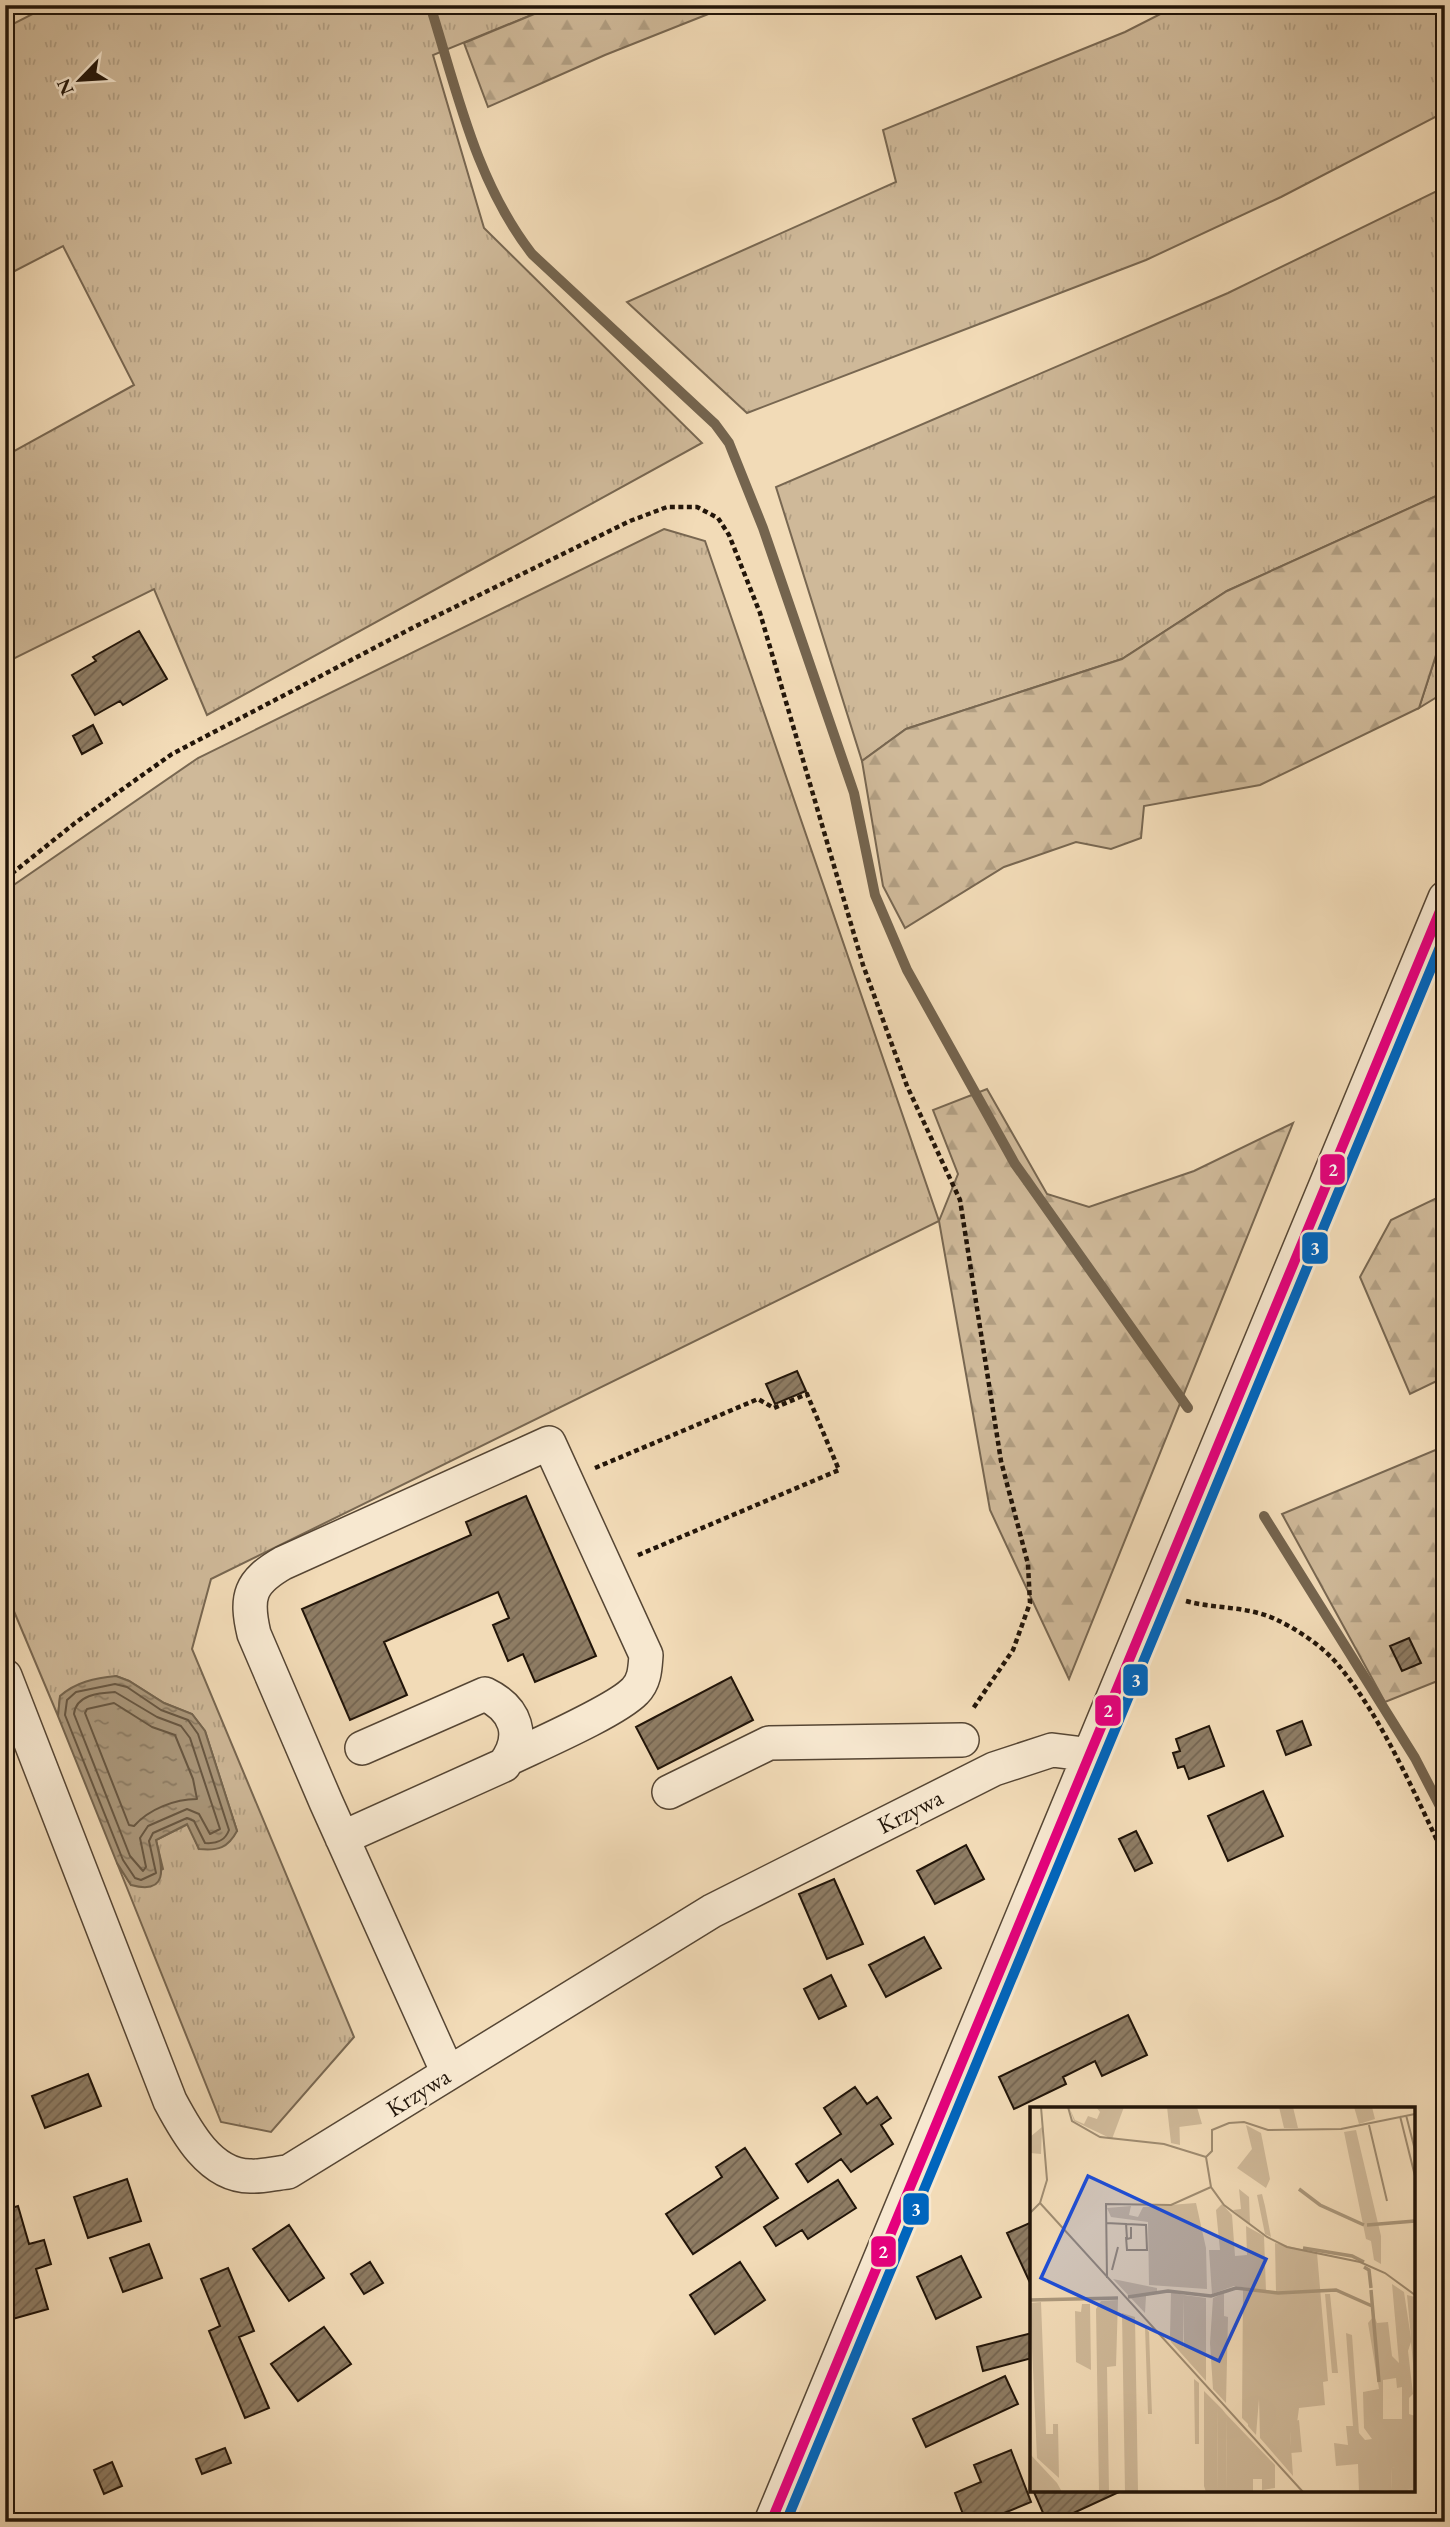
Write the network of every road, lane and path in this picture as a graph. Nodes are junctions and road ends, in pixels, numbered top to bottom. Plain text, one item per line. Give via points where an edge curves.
1 (5, 879) edge
2 (1445, 898) edge
3 (565, 1480) junction
4 (607, 1568) junction
5 (1159, 1593) junction
6 (5, 1676) edge
7 (961, 1740) joint
8 (362, 1748) dead end
9 (1092, 1755) junction
10 (508, 1759) junction
11 (669, 1792) dead end
12 (342, 1838) junction
13 (1445, 1857) edge
14 (449, 2073) junction
15 (771, 2522) edge

1 - 7 path via 172,754 416,626 667,507 697,507 718,518 760,613 863,965 907,1086 960,1200 1001,1461 1028,1564 1030,1603 1013,1650 969,1714
2 - 5 street
3 - 4 street
3 - 4 path via 758,1399 774,1408 807,1394 839,1470
3 - 12 street via 549,1443 283,1563 262,1575 252,1591 249,1611 254,1634
4 - 10 street via 646,1655 645,1675 635,1691 615,1704
5 - 9 street
5 - 13 path via 1273,1618 1339,1665 1372,1716
6 - 14 street, Krzywa via 170,2101 191,2140 220,2166 247,2177 288,2172
7 - 11 street via 769,1743
8 - 10 street via 485,1694 499,1701 512,1717 517,1737
9 - 14 street, Krzywa via 1052,1750 994,1769 712,1911
9 - 15 street
10 - 12 street via 504,1765
12 - 14 street

